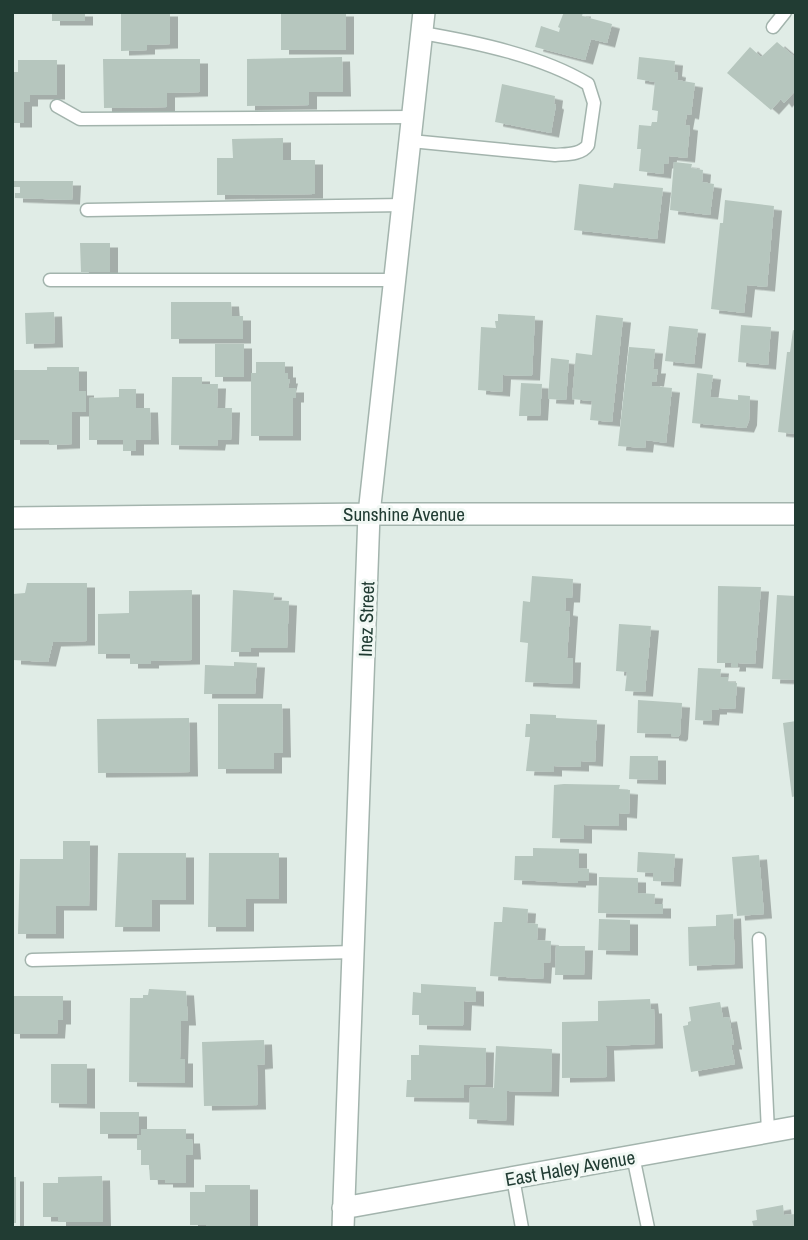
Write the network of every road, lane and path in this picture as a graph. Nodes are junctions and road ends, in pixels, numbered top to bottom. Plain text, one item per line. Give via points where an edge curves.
1 (785, 12) edge
2 (423, 22) edge
3 (773, 27) dead end
4 (57, 106) dead end
5 (413, 117) junction
6 (411, 141) junction
7 (404, 205) junction
8 (87, 211) dead end
9 (50, 281) dead end
10 (396, 281) junction
11 (369, 514) junction
12 (796, 514) edge
13 (12, 518) edge
14 (759, 939) dead end
15 (354, 952) junction
16 (32, 960) dead end
17 (796, 1127) edge
18 (768, 1132) junction
19 (633, 1156) junction
20 (513, 1178) junction
21 (343, 1218) edge
22 (522, 1228) edge
23 (648, 1228) edge

1 - 3 lane
2 - 5 street, Inez Street
2 - 6 lane via 569,72 588,84 594,103 588,145 573,154
4 - 5 lane via 80,119
5 - 6 street, Inez Street
6 - 7 street, Inez Street
7 - 8 lane
7 - 10 street, Inez Street
9 - 10 lane
10 - 11 street, Inez Street
11 - 12 street, Sunshine Avenue
11 - 13 street, Sunshine Avenue
11 - 15 street, Inez Street
14 - 18 lane
15 - 16 lane
15 - 21 street, Inez Street
17 - 18 street, East Haley Avenue
18 - 19 street, East Haley Avenue
19 - 20 street, East Haley Avenue
19 - 23 lane
20 - 21 street, East Haley Avenue
20 - 22 lane

